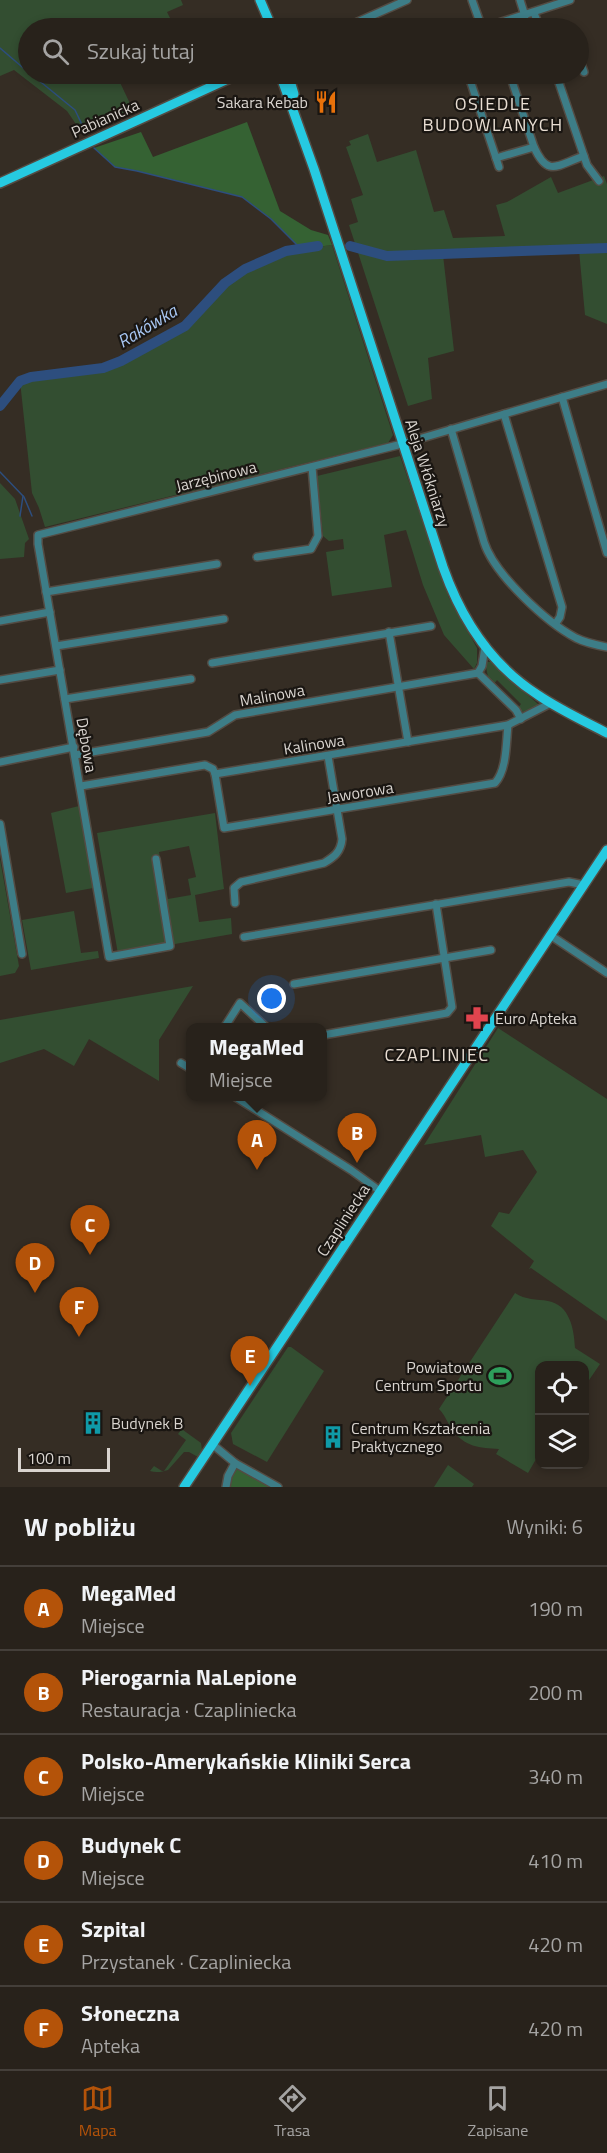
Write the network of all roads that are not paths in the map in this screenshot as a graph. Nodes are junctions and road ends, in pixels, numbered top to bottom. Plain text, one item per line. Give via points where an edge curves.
1 (260, 0) edge
2 (407, 0) edge
3 (472, 0) edge
4 (520, 0) edge
5 (570, 0) edge
6 (534, 12) junction
7 (525, 16) junction
8 (266, 18) edge
9 (366, 18) edge
10 (479, 18) edge
11 (518, 18) edge
12 (536, 18) edge
13 (219, 84) edge
14 (284, 84) edge
15 (291, 84) edge
16 (471, 84) edge
17 (515, 84) edge
18 (559, 84) edge
19 (534, 147) junction
20 (584, 156) junction
21 (311, 158) junction
22 (496, 158) junction
23 (499, 167) dead end
24 (600, 181) dead end
25 (0, 183) edge
26 (607, 384) edge
27 (562, 397) junction
28 (504, 414) junction
29 (452, 429) junction
30 (403, 443) junction
31 (312, 466) junction
32 (37, 537) joint
33 (607, 553) edge
34 (257, 557) dead end
35 (217, 564) dead end
36 (46, 591) junction
37 (50, 612) junction
38 (224, 619) dead end
39 (0, 621) edge
40 (556, 623) junction
41 (431, 626) dead end
42 (390, 632) junction
43 (56, 646) junction
44 (485, 646) junction
45 (607, 647) edge
46 (212, 663) dead end
47 (60, 670) junction
48 (478, 673) junction
49 (191, 679) dead end
50 (0, 680) edge
51 (398, 688) junction
52 (65, 699) junction
53 (551, 703) junction
54 (521, 719) junction
55 (508, 725) junction
56 (607, 733) edge
57 (408, 742) junction
58 (75, 751) junction
59 (328, 756) junction
60 (0, 762) edge
61 (215, 774) junction
62 (81, 786) junction
63 (338, 810) junction
64 (0, 824) edge
65 (607, 850) edge
66 (156, 859) dead end
67 (584, 885) junction
68 (235, 903) dead end
69 (436, 904) junction
70 (550, 935) junction
71 (244, 937) dead end
72 (491, 950) dead end
73 (22, 954) dead end
74 (445, 958) junction
75 (607, 973) edge
76 (294, 984) dead end
77 (227, 1023) edge
78 (262, 1023) edge
79 (327, 1034) edge
80 (181, 1063) dead end
81 (186, 1066) edge
82 (248, 1101) edge
83 (380, 1191) junction
84 (212, 1444) junction
85 (236, 1462) junction
86 (184, 1487) edge
87 (226, 1487) edge
88 (278, 1487) edge

1 - 8 main road
2 - 9 street
3 - 10 street
4 - 7 street
5 - 6 street
6 - 7 street
6 - 12 street
7 - 11 street
13 - 25 main road, Pabianicka
14 - 21 main road, Aleja Włókniarzy
15 - 21 main road, Aleja Włókniarzy
16 - 22 street
17 - 19 street
18 - 20 street
19 - 20 street via 548,167
19 - 22 street
20 - 24 street
21 - 30 main road, Aleja Włókniarzy
22 - 23 street
26 - 27 street, Jarzębinowa
27 - 28 street, Jarzębinowa
27 - 33 street
28 - 29 street, Jarzębinowa
28 - 40 street via 562,607
29 - 30 street, Jarzębinowa
29 - 40 street via 488,553 525,598
30 - 31 street, Jarzębinowa
30 - 44 main road, Aleja Włókniarzy via 451,588
31 - 32 street, Jarzębinowa via 44,532
31 - 34 street via 318,536 311,549
32 - 36 street, Dębowa
35 - 36 street
36 - 37 street, Dębowa
37 - 39 street
37 - 43 street, Dębowa
38 - 43 street
40 - 45 street via 580,639
41 - 42 street
42 - 46 street
42 - 51 street
43 - 47 street, Dębowa
44 - 48 street
44 - 53 main road, Aleja Włókniarzy via 521,683
47 - 50 street
47 - 52 street, Dębowa
48 - 51 street, Malinowa
48 - 54 street
49 - 52 street
51 - 57 street
51 - 58 street, Malinowa via 235,715 208,732
52 - 58 street, Dębowa
53 - 54 street, Kalinowa
53 - 56 main road, Aleja Włókniarzy
54 - 55 street, Kalinowa
55 - 57 street, Kalinowa
55 - 63 street, Jaworowa via 500,778 495,783
57 - 59 street, Kalinowa
58 - 60 street, Malinowa
58 - 62 street, Dębowa
59 - 61 street, Kalinowa
59 - 63 street
61 - 62 street, Kalinowa via 213,768 205,765
61 - 63 street, Jaworowa via 224,828
62 - 66 street, Dębowa via 109,957 170,946
63 - 68 street via 342,844 334,857 324,863 241,882 234,888
64 - 73 street
65 - 67 main road, Czapliniecka
67 - 69 street via 569,882
67 - 70 main road, Czapliniecka
69 - 71 street
69 - 74 street
70 - 75 street
70 - 83 main road, Czapliniecka
72 - 74 street
74 - 76 street
74 - 79 street via 452,1007 447,1013
77 - 78 street via 240,1003
80 - 81 street
82 - 83 street
83 - 84 main road, Czapliniecka
84 - 85 street
84 - 86 main road, Czapliniecka
85 - 87 street
85 - 88 street

